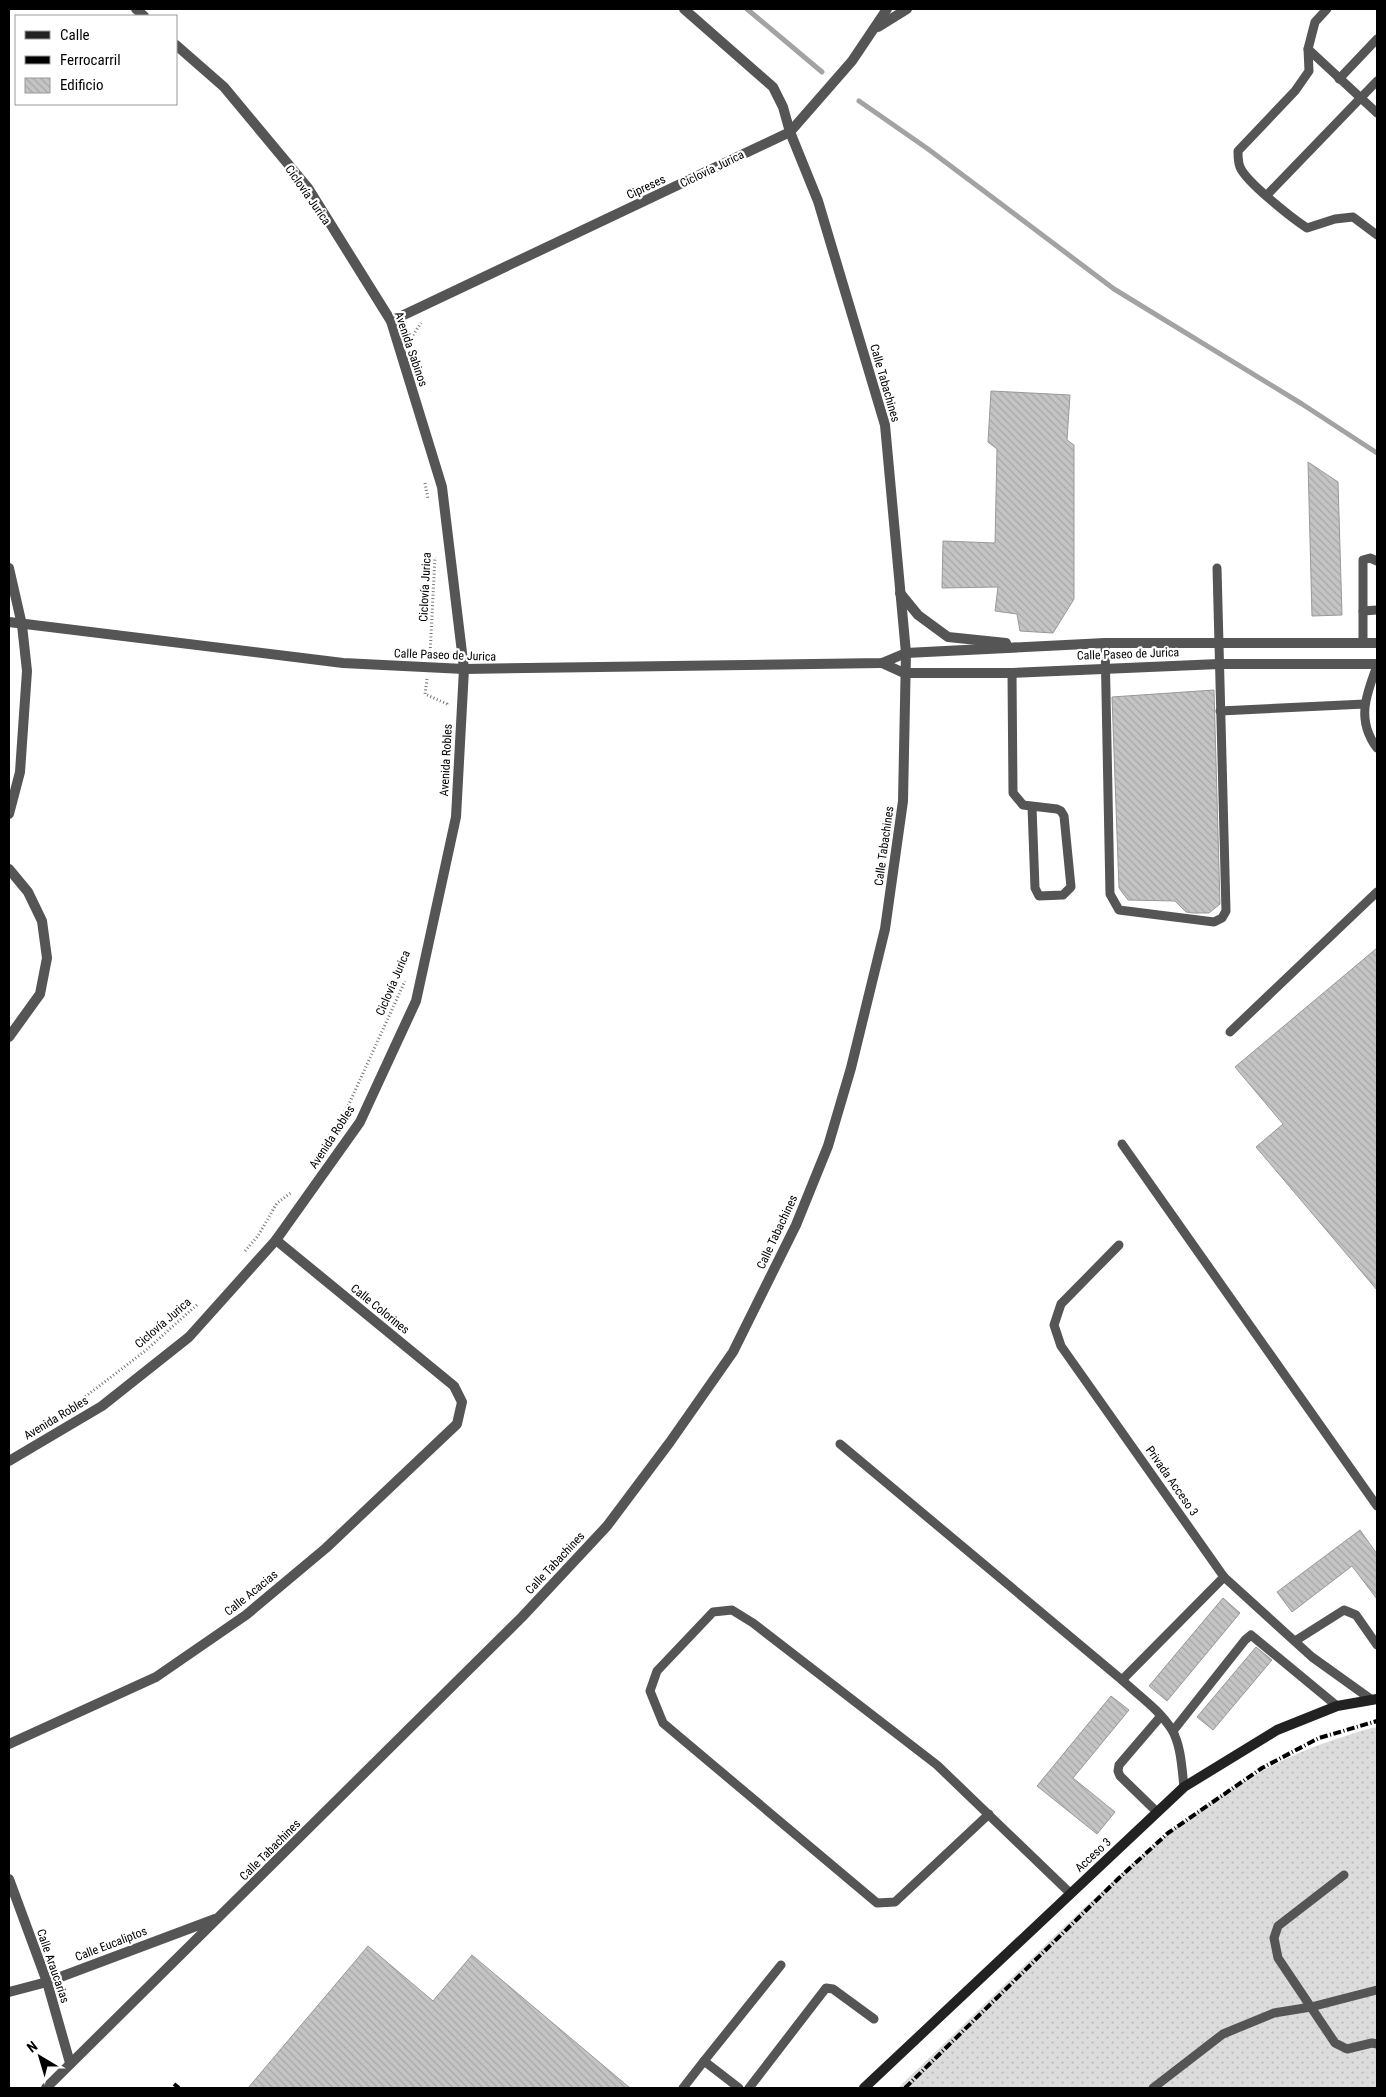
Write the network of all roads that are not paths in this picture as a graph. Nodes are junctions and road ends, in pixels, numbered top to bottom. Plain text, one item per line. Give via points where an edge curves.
1 (684, 9) edge
2 (887, 9) edge
3 (907, 9) edge
4 (1327, 9) edge
5 (875, 29) junction
6 (1377, 39) edge
7 (178, 47) edge
8 (1308, 49) junction
9 (1340, 80) junction
10 (1377, 81) edge
11 (1361, 98) junction
12 (1377, 113) edge
13 (790, 132) junction
14 (1266, 196) junction
15 (1377, 235) edge
16 (391, 321) junction
17 (1377, 561) edge
18 (9, 568) edge
19 (1217, 568) dead end
20 (900, 593) junction
21 (1377, 610) edge
22 (1363, 611) junction
23 (9, 622) edge
24 (22, 624) junction
25 (1377, 642) edge
26 (1105, 643) junction
27 (1219, 643) junction
28 (1363, 643) junction
29 (1026, 648) junction
30 (906, 654) junction
31 (882, 663) junction
32 (1219, 664) junction
33 (1377, 665) edge
34 (1104, 667) junction
35 (464, 669) junction
36 (1012, 672) junction
37 (904, 674) junction
38 (1365, 704) junction
39 (1220, 711) junction
40 (1377, 748) edge
41 (1032, 807) junction
42 (9, 814) edge
43 (9, 869) edge
44 (1377, 892) edge
45 (1230, 1032) dead end
46 (9, 1037) edge
47 (1122, 1144) dead end
48 (276, 1240) junction
49 (1119, 1244) dead end
50 (462, 1402) joint
51 (840, 1444) dead end
52 (9, 1460) edge
53 (1377, 1506) edge
54 (1224, 1577) junction
55 (1295, 1641) junction
56 (1377, 1645) edge
57 (1122, 1680) junction
58 (1375, 1699) edge
59 (1337, 1706) junction
60 (1160, 1716) junction
61 (1173, 1731) junction
62 (9, 1744) edge
63 (1184, 1787) junction
64 (1157, 1812) junction
65 (990, 1814) junction
66 (1344, 1875) dead end
67 (9, 1879) edge
68 (1070, 1893) junction
69 (220, 1917) junction
70 (781, 1965) dead end
71 (47, 1982) junction
72 (1377, 1990) edge
73 (9, 1992) edge
74 (1311, 2006) junction
75 (874, 2019) dead end
76 (1377, 2044) edge
77 (704, 2061) junction
78 (70, 2063) junction
79 (46, 2088) edge
80 (683, 2088) edge
81 (740, 2088) edge
82 (749, 2088) edge
83 (864, 2088) edge
84 (1153, 2088) edge

1 - 13 street, Calle Tabachines via 773,87
2 - 5 street, Cipreses
3 - 5 street, Cipreses
4 - 8 lane via 1315,22
5 - 13 street, Cipreses via 852,61
6 - 9 lane
7 - 16 street, Avenida Sabinos via 224,87 308,188
8 - 9 lane
8 - 14 lane via 1309,71 1295,91 1238,151 1239,165 1244,174
9 - 11 lane
10 - 11 lane
11 - 12 lane
11 - 14 lane
13 - 16 street, Cipreses
13 - 20 street, Calle Tabachines via 818,201 885,425
14 - 15 lane via 1307,228 1353,217
16 - 35 street, Avenida Sabinos via 442,487
17 - 22 lane via 1370,558 1362,560
18 - 24 street
19 - 27 lane
20 - 29 street via 918,615 948,637 1011,643
20 - 30 street, Calle Tabachines
21 - 22 lane
22 - 28 lane
23 - 24 street, Calle Paseo de Jurica
24 - 35 street, Calle Paseo de Jurica via 343,663
24 - 42 street via 27,671 20,772
25 - 28 street, Calle Paseo de Jurica
26 - 27 street, Calle Paseo de Jurica
26 - 29 street, Calle Paseo de Jurica
26 - 34 lane
27 - 28 street, Calle Paseo de Jurica
27 - 32 lane
29 - 30 street, Calle Paseo de Jurica
30 - 31 street, Calle Paseo de Jurica
30 - 37 street, Calle Tabachines
31 - 35 street, Calle Paseo de Jurica
31 - 37 street, Calle Paseo de Jurica
32 - 33 street, Calle Paseo de Jurica
32 - 34 street, Calle Paseo de Jurica
32 - 39 lane
33 - 38 lane
34 - 36 street, Calle Paseo de Jurica
34 - 39 lane via 1110,894 1119,910 1214,922 1226,911
35 - 48 street, Avenida Robles via 456,817 416,1001 360,1122
36 - 37 street, Calle Paseo de Jurica
36 - 41 lane via 1013,793 1023,805
37 - 69 street, Calle Tabachines via 903,801 884,929 851,1068 828,1146 796,1225 733,1352 607,1526 522,1617
38 - 39 lane
38 - 40 lane via 1365,725
41 - 41 lane via 1057,809 1064,816 1071,887 1063,895 1039,896 1035,888
43 - 46 street via 28,892 42,921 47,958 40,994
44 - 45 lane
47 - 53 lane
48 - 50 street, Calle Colorines via 454,1386
48 - 52 street, Avenida Robles via 189,1338 102,1406
49 - 54 lane, Privada Acceso 3 via 1061,1304 1054,1325 1061,1346
50 - 62 street, Calle Acacias via 457,1424 326,1548 246,1615 156,1677
51 - 57 lane
54 - 55 lane, Privada Acceso 3
54 - 57 lane
55 - 56 lane via 1344,1610 1356,1615
55 - 58 lane, Privada Acceso 3
57 - 60 lane
58 - 59 main road, Acceso 3
59 - 61 lane via 1252,1636
59 - 63 main road, Acceso 3 via 1277,1730
60 - 61 lane
60 - 64 lane via 1119,1765 1118,1771
61 - 63 lane
63 - 64 main road, Acceso 3
64 - 68 main road, Acceso 3
65 - 65 lane via 937,1765 732,1610 713,1612 657,1671 650,1691 663,1723 877,1903 895,1902
65 - 68 lane
66 - 74 lane via 1278,1926 1274,1938 1278,1958
67 - 71 street, Calle Araucarias
68 - 83 main road, Acceso 3
69 - 71 street, Calle Eucaliptos
69 - 78 street, Calle Tabachines
70 - 77 lane
71 - 73 street, Calle Eucaliptos
71 - 78 street, Calle Araucarias
72 - 74 lane
74 - 76 lane via 1334,2044 1347,2049
74 - 84 lane via 1274,2012 1223,2034
75 - 82 lane via 833,1989 826,1988
77 - 80 lane
77 - 81 lane
78 - 79 street, Calle Tabachines

